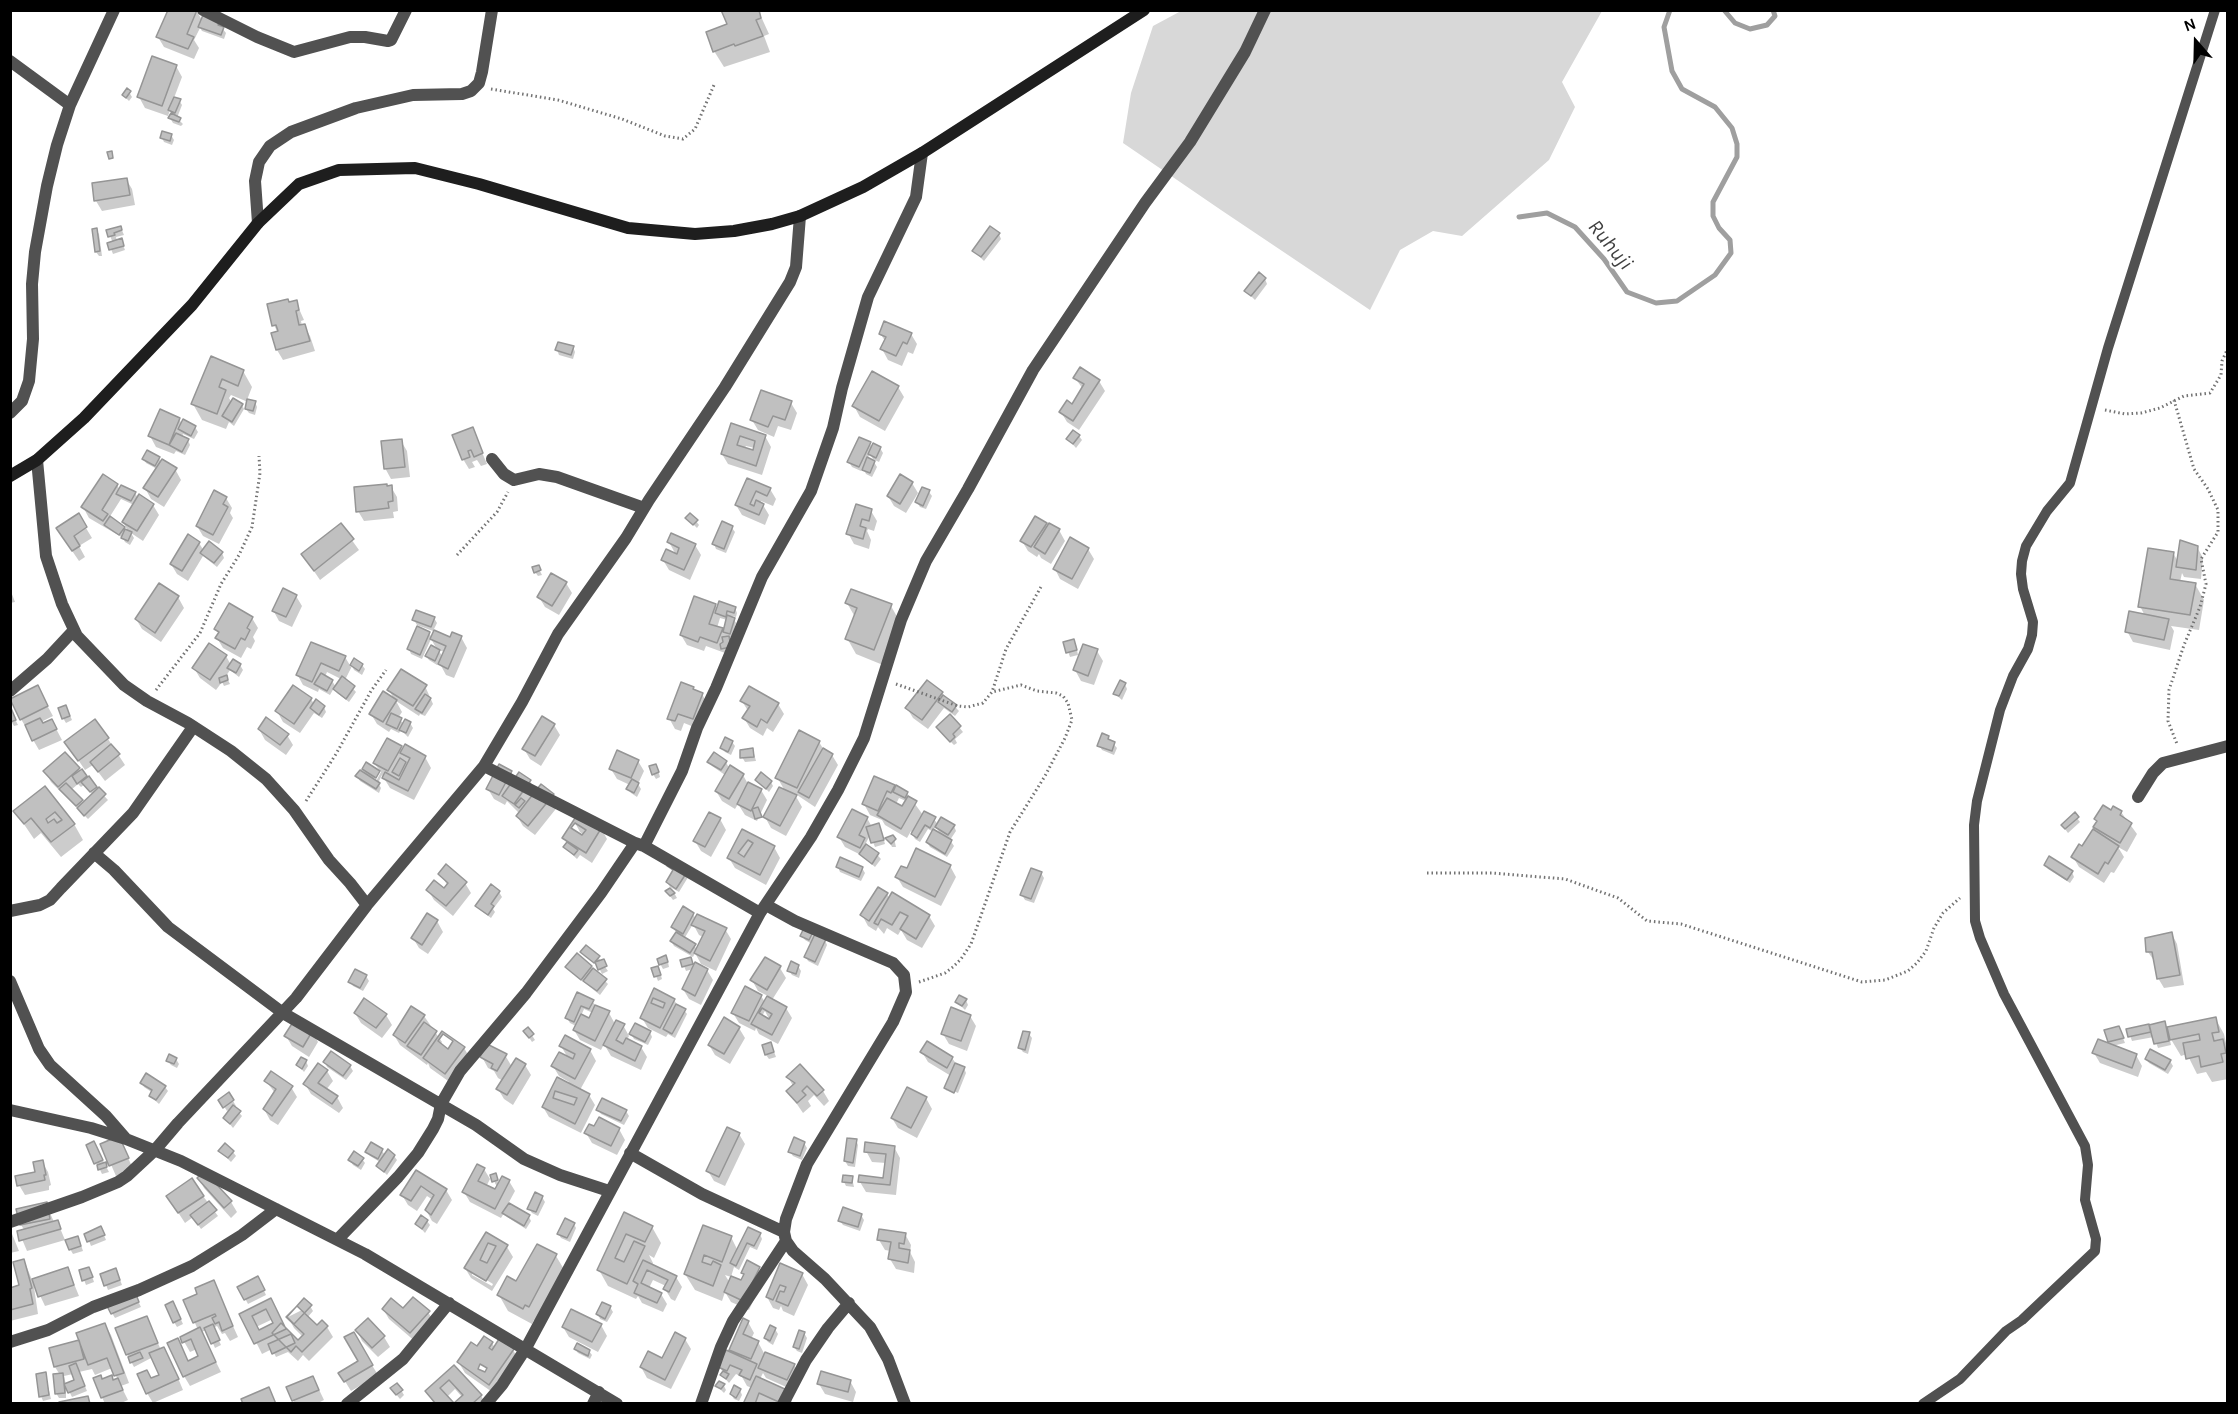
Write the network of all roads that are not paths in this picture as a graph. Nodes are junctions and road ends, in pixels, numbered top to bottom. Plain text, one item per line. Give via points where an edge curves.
1 (114, 10) edge
2 (203, 10) edge
3 (406, 10) edge
4 (492, 10) edge
5 (1144, 10) edge
6 (1265, 10) edge
7 (2216, 10) edge
8 (10, 61) edge
9 (70, 105) junction
10 (922, 153) junction
11 (800, 216) junction
12 (258, 223) junction
13 (10, 413) edge
14 (492, 459) dead end
15 (38, 460) junction
16 (10, 476) edge
17 (644, 508) junction
18 (74, 630) junction
19 (10, 691) edge
20 (193, 726) junction
21 (2228, 746) edge
22 (484, 766) junction
23 (2138, 797) dead end
24 (640, 845) junction
25 (94, 853) junction
26 (367, 905) junction
27 (763, 909) junction
28 (10, 911) edge
29 (10, 981) edge
30 (282, 1013) junction
31 (441, 1104) junction
32 (10, 1110) edge
33 (126, 1139) junction
34 (155, 1150) junction
35 (630, 1153) junction
36 (609, 1191) junction
37 (276, 1209) junction
38 (10, 1222) edge
39 (785, 1237) junction
40 (338, 1239) junction
41 (449, 1303) junction
42 (849, 1303) junction
43 (10, 1342) edge
44 (526, 1348) junction
45 (596, 1398) edge
46 (346, 1404) edge
47 (486, 1404) edge
48 (618, 1404) edge
49 (701, 1404) edge
50 (783, 1404) edge
51 (905, 1404) edge
52 (1923, 1404) edge

1 - 9 street
2 - 3 street via 294,52 350,37 388,41 394,37
4 - 12 street via 485,60 477,86 468,93 425,94 356,108 291,132 270,146 259,162 255,181
5 - 10 main road
6 - 27 street via 1245,52 1190,142 1033,370 926,561 901,620 864,738 811,837
7 - 52 lane via 2108,348 2070,483 2026,546 2023,589 2033,622 2032,635 2000,710 1974,825 1975,921 2004,994 2085,1146 2085,1200 2096,1239 2095,1251 2006,1331 1960,1379
8 - 9 street
9 - 13 street via 47,186 35,252 29,381 22,400
10 - 11 main road
10 - 24 street via 916,197 868,297 817,477 804,507 762,577 682,771
11 - 12 main road via 734,231 695,234 628,228 441,173 378,168 339,170 299,184
11 - 17 street via 796,267 790,282
12 - 15 main road via 192,305 84,418
14 - 17 street via 514,480 538,474 557,477
15 - 16 main road
15 - 18 street via 46,556
17 - 22 street via 558,634
18 - 19 street
18 - 20 street via 124,685
20 - 25 street via 133,813
20 - 26 street via 254,769 280,793 328,860
21 - 23 street via 2163,763
22 - 24 street
22 - 26 street
24 - 27 street
24 - 31 street via 526,993 466,1063
25 - 28 street via 50,900
25 - 30 street via 168,927
26 - 30 street
27 - 35 street
27 - 39 street via 892,963 902,972 906,986 893,1022 807,1164 786,1219
29 - 33 street via 39,1049 50,1065
30 - 31 street
30 - 34 street
31 - 36 street via 540,1167
31 - 40 street via 438,1119 418,1153
32 - 33 street
33 - 34 street
34 - 37 street
34 - 38 street via 118,1182
35 - 36 street
35 - 39 street
36 - 44 street
37 - 40 street
37 - 43 street via 192,1266 48,1330
39 - 42 street via 793,1251
39 - 49 street via 733,1321
40 - 41 street
41 - 44 street
41 - 46 street via 403,1359
42 - 50 street via 807,1360
42 - 51 street via 879,1340
44 - 45 street
44 - 47 street
45 - 48 street

